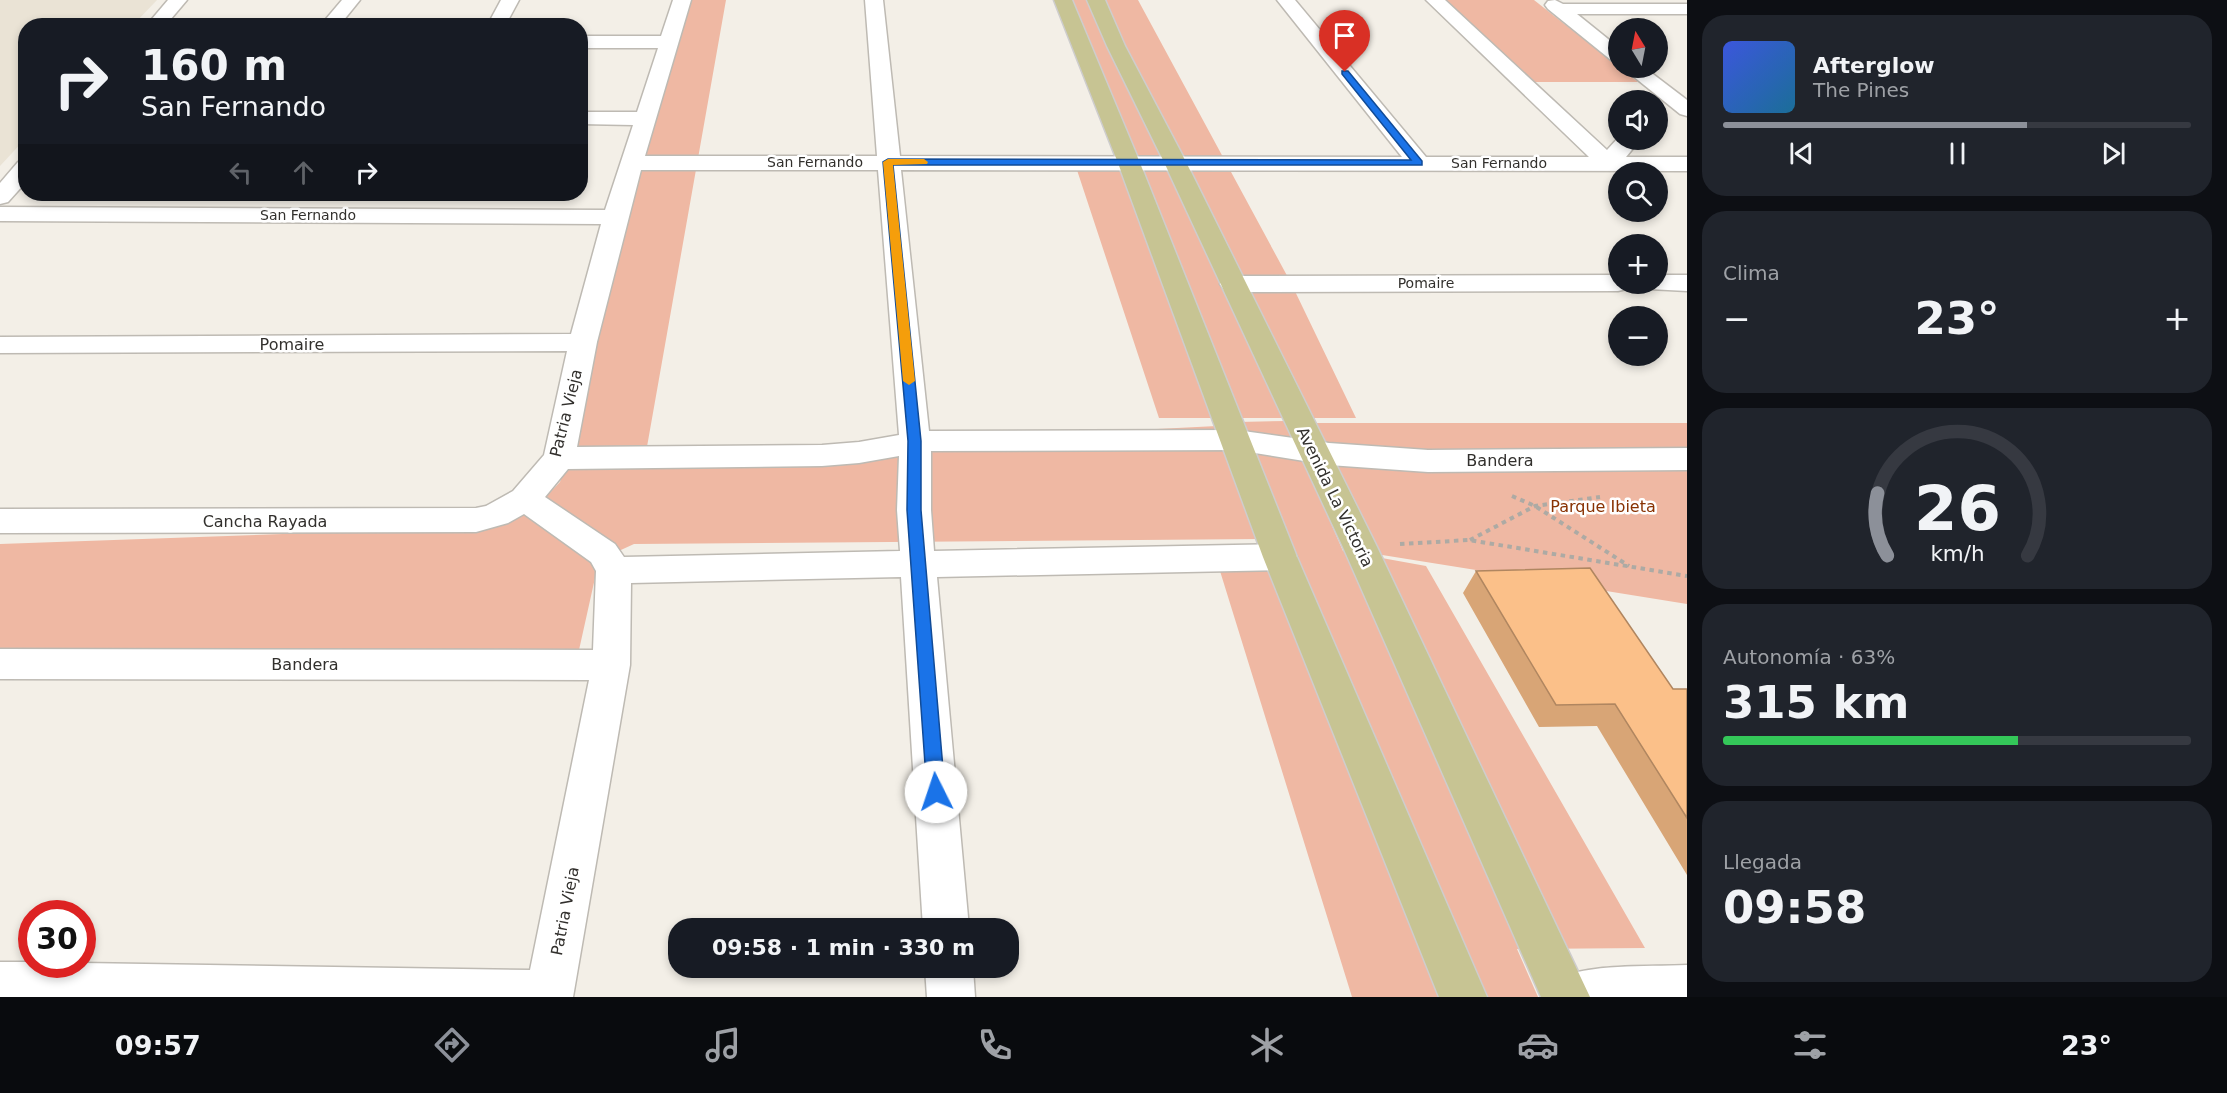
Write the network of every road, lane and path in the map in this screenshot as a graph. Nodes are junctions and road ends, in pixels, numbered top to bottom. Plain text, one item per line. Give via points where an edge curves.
1 (178, 0) edge
2 (351, 0) edge
3 (510, 0) edge
4 (682, 0) edge
5 (874, 0) edge
6 (1063, 0) edge
7 (1096, 0) edge
8 (1286, 0) edge
9 (1435, 0) edge
10 (1553, 5) edge
11 (1687, 9) edge
12 (162, 18) edge
13 (336, 18) edge
14 (500, 18) edge
15 (588, 42) edge
16 (669, 42) junction
17 (1608, 48) edge
18 (1646, 78) edge
19 (1671, 98) edge
20 (1687, 110) edge
21 (588, 118) edge
22 (647, 119) junction
23 (1620, 150) edge
24 (888, 162) junction
25 (1175, 162) junction
26 (1609, 162) edge
27 (1129, 163) junction
28 (1419, 163) junction
29 (1608, 163) joint
30 (633, 164) junction
31 (1668, 164) edge
32 (1687, 164) edge
33 (18, 176) edge
34 (0, 197) edge
35 (0, 213) edge
36 (615, 217) junction
37 (1608, 283) edge
38 (1668, 283) edge
39 (1687, 283) edge
40 (1233, 284) junction
41 (583, 342) junction
42 (0, 345) edge
43 (1236, 440) junction
44 (915, 441) junction
45 (1313, 452) junction
46 (559, 458) junction
47 (1687, 459) edge
48 (1503, 492) dead end
49 (1602, 497) dead end
50 (525, 499) junction
51 (1534, 506) junction
52 (0, 521) edge
53 (1469, 540) junction
54 (1360, 547) junction
55 (1280, 557) junction
56 (919, 563) junction
57 (1631, 567) junction
58 (614, 570) junction
59 (1687, 576) edge
60 (0, 664) edge
61 (611, 664) junction
62 (945, 918) edge
63 (950, 978) edge
64 (0, 986) edge
65 (1687, 989) edge
66 (549, 996) edge
67 (951, 997) edge
68 (1463, 997) edge
69 (1567, 997) edge

1 - 12 street
2 - 13 street
3 - 14 street
4 - 16 street, Patria Vieja
5 - 24 street
6 - 27 main road
7 - 25 main road, Avenida La Victoria
8 - 28 street
9 - 29 street
10 - 11 street
10 - 17 street
15 - 16 street
16 - 22 street, Patria Vieja
18 - 19 street
19 - 20 street
21 - 22 street
22 - 30 street, Patria Vieja
23 - 26 street
24 - 27 street, San Fernando
24 - 30 street, San Fernando
24 - 44 street
25 - 27 street, San Fernando
25 - 28 street, San Fernando
25 - 40 main road, Avenida La Victoria
27 - 43 main road
28 - 29 street, San Fernando
30 - 36 street, Patria Vieja
31 - 32 street, San Fernando
33 - 34 street
35 - 36 street, San Fernando
36 - 41 street, Patria Vieja
37 - 40 street, Pomaire
38 - 39 street
40 - 45 main road, Avenida La Victoria
41 - 42 street, Pomaire
41 - 46 street, Patria Vieja
43 - 44 street, Bandera
43 - 45 street, Bandera
43 - 55 main road
44 - 46 street, Bandera via 887,451 850,454
44 - 56 street via 914,510
45 - 47 street, Bandera via 1428,461
45 - 54 main road, Avenida La Victoria
46 - 50 street, Patria Vieja
48 - 51 path
49 - 51 path
50 - 52 street, Cancha Rayada via 496,515 476,520
50 - 58 street via 603,553
51 - 53 path
51 - 57 path
53 - 54 path
53 - 57 path
54 - 69 main road, Avenida La Victoria
55 - 56 street
55 - 68 main road
56 - 58 street
56 - 62 street
57 - 59 path
58 - 61 street, Patria Vieja
60 - 61 street, Bandera
61 - 66 street, Patria Vieja
63 - 67 street
64 - 66 street
65 - 69 street

